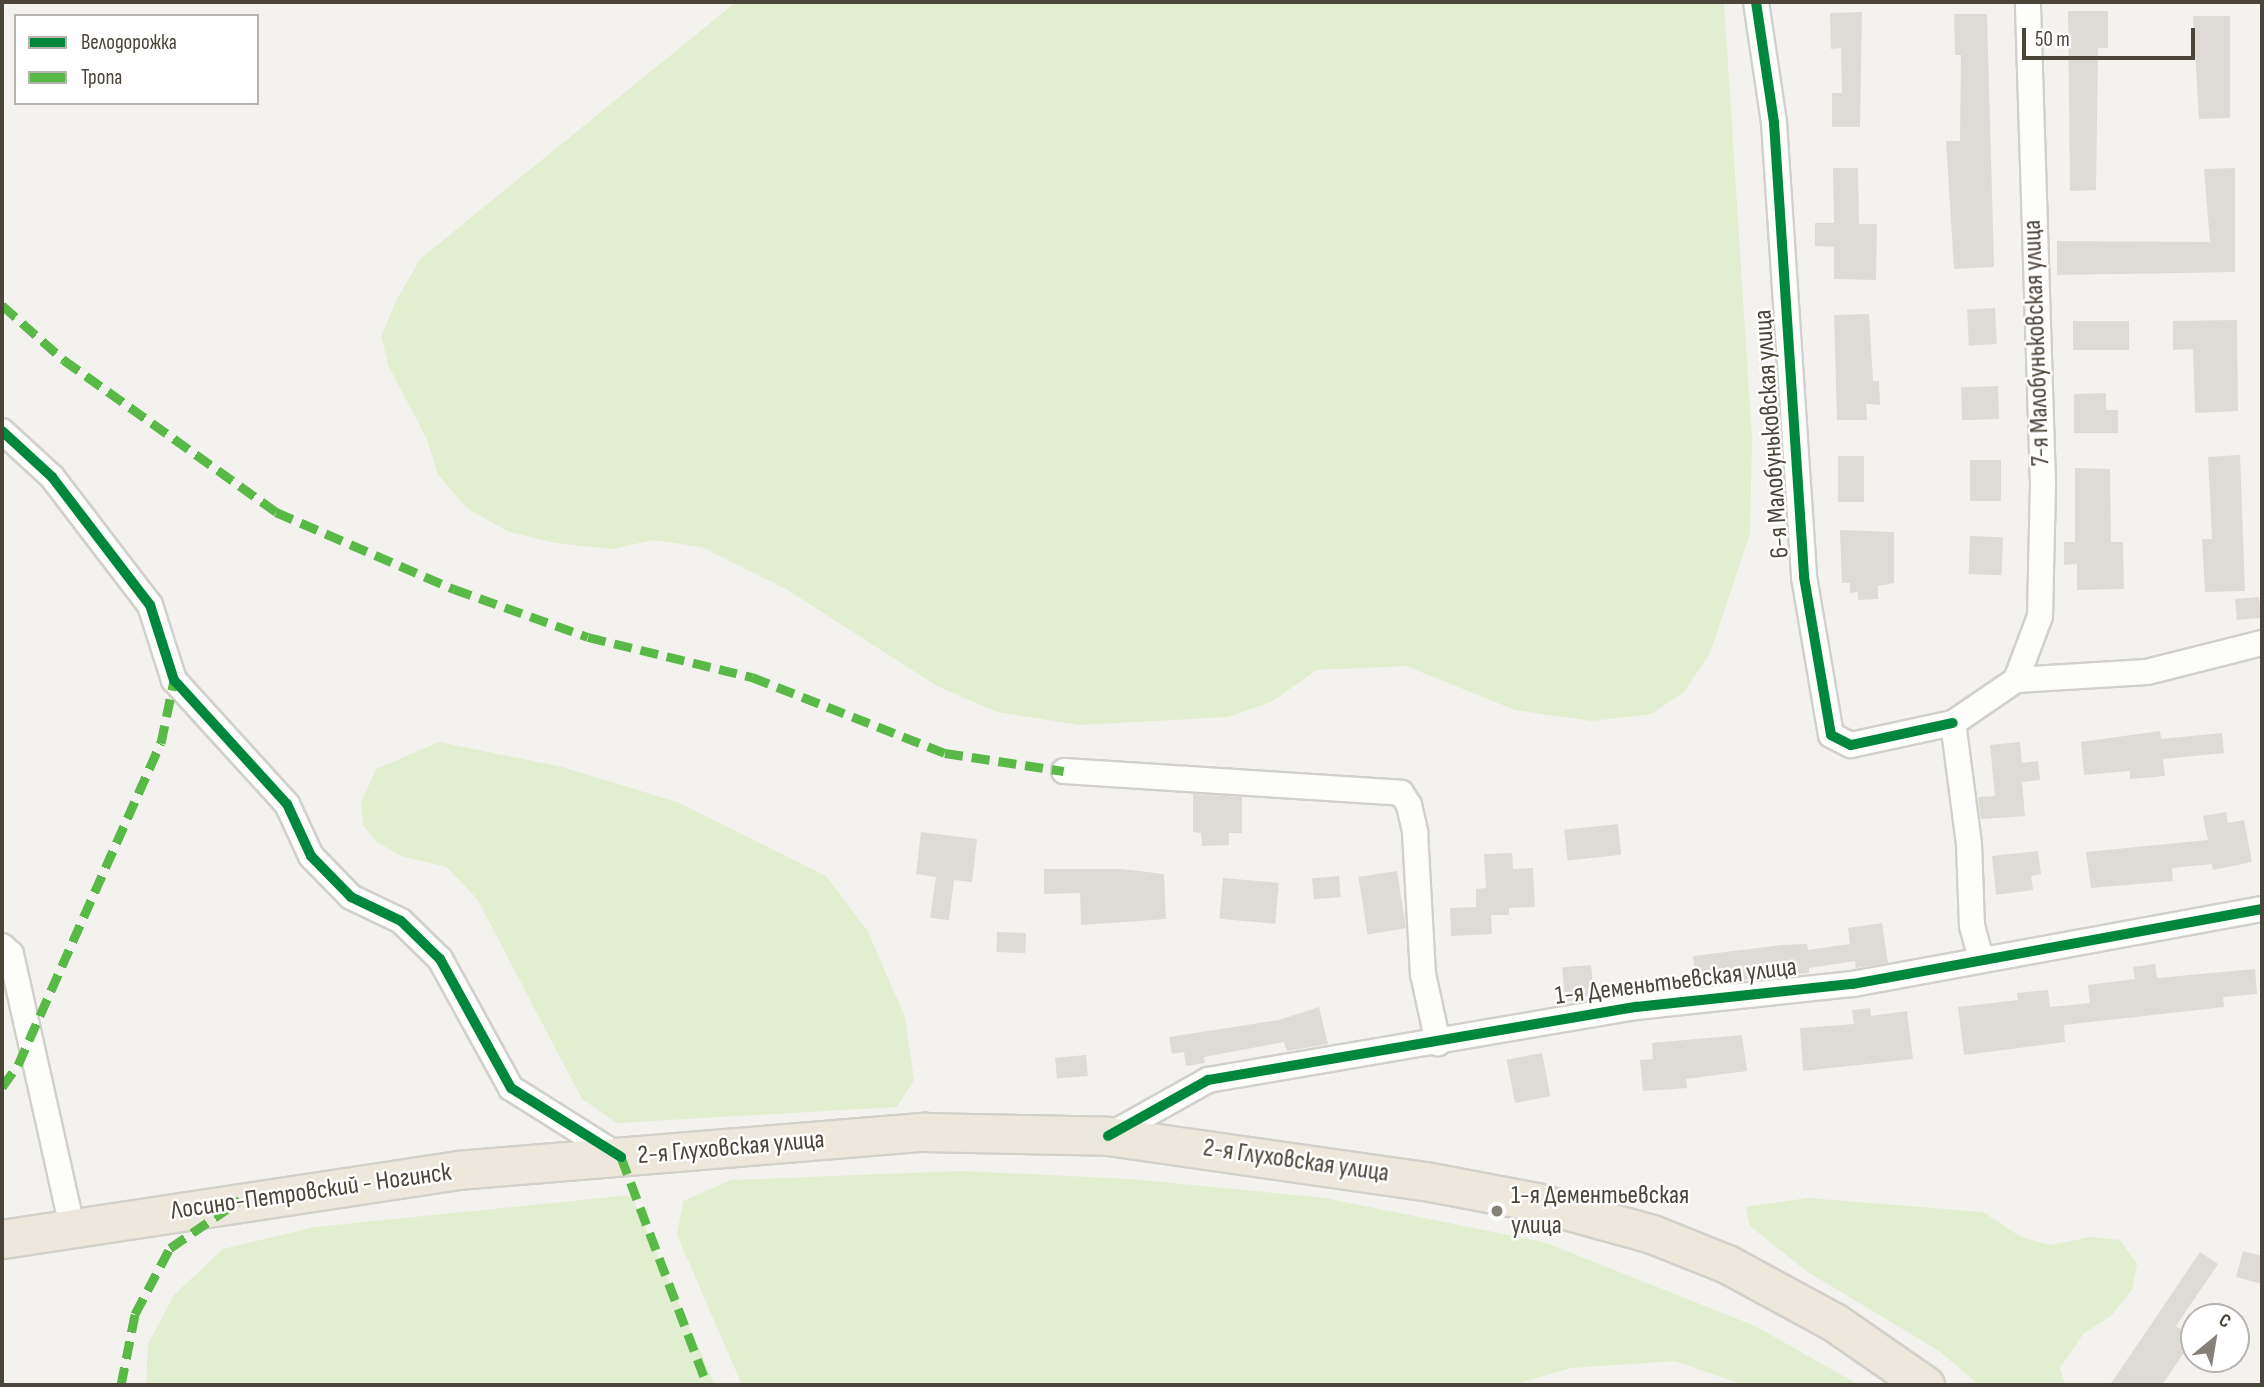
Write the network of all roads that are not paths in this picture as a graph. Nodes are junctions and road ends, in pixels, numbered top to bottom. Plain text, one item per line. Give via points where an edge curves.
1 (1756, 2) edge
2 (2028, 2) edge
3 (2, 431) edge
4 (2262, 643) edge
5 (2017, 680) junction
6 (1954, 723) junction
7 (1064, 771) dead end
8 (2262, 909) edge
9 (2, 946) edge
10 (1981, 959) junction
11 (1438, 1043) junction
12 (1108, 1136) junction
13 (621, 1157) junction
14 (72, 1228) junction
15 (2, 1239) edge
16 (1926, 1385) edge

1 - 6 street, 6-я Малобуньковская улица via 1774,123 1804,577 1831,735 1851,745
2 - 5 street, 7-я Малобуньковская улица via 2042,497 2040,616
3 - 13 street via 52,477 150,605 174,680 287,804 311,856 351,897 401,921 440,959 511,1088
4 - 5 street via 2147,672
5 - 6 street
6 - 10 street via 1969,844 1972,926
7 - 11 street via 1401,793 1415,832 1423,974
8 - 10 street, 1-я Деменьтьевская улица
9 - 14 street via 10,954
10 - 11 street, 1-я Деменьтьевская улица via 1853,984 1636,1007
11 - 12 street, 1-я Деменьтьевская улица via 1208,1080
12 - 13 highway, 2-я Глуховская улица via 924,1132
12 - 16 highway, 2-я Глуховская улица via 1425,1181 1536,1202 1652,1234 1727,1264 1810,1309
13 - 14 highway, Лосино-Петровский - Ногинск via 457,1170
14 - 15 highway, Лосино-Петровский - Ногинск

